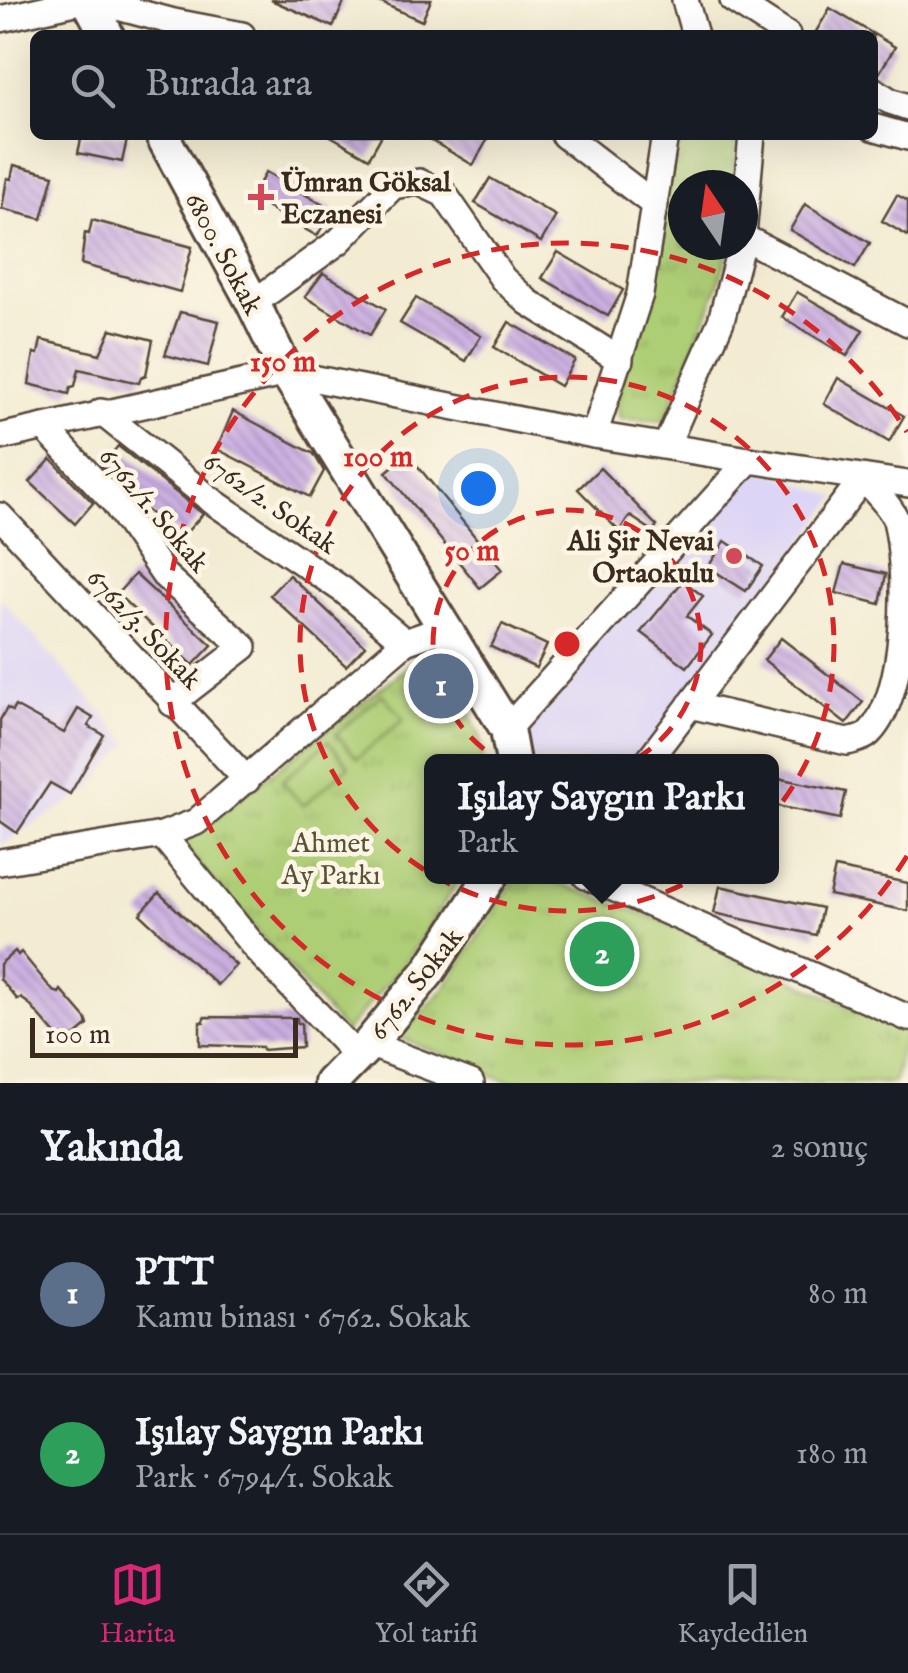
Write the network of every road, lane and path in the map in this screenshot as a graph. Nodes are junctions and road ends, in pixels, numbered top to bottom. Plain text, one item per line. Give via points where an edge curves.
1 (88, 0) edge
2 (685, 0) edge
3 (710, 0) edge
4 (733, 0) edge
5 (176, 11) edge
6 (0, 19) edge
7 (104, 30) edge
8 (228, 30) edge
9 (695, 30) edge
10 (698, 30) edge
11 (779, 30) edge
12 (878, 93) edge
13 (908, 107) edge
14 (878, 129) edge
15 (908, 137) edge
16 (165, 140) edge
17 (570, 140) edge
18 (663, 140) edge
19 (752, 140) edge
20 (749, 170) edge
21 (655, 206) junction
22 (758, 244) edge
23 (737, 260) edge
24 (253, 303) junction
25 (908, 323) edge
26 (620, 360) junction
27 (286, 373) junction
28 (102, 412) junction
29 (44, 427) junction
30 (594, 435) junction
31 (0, 437) edge
32 (666, 446) junction
33 (750, 460) junction
34 (863, 478) junction
35 (908, 484) edge
36 (0, 516) edge
37 (445, 628) junction
38 (405, 642) junction
39 (172, 702) junction
40 (690, 705) junction
41 (507, 729) junction
42 (512, 754) edge
43 (654, 754) edge
44 (247, 780) junction
45 (162, 836) junction
46 (0, 862) edge
47 (487, 884) edge
48 (604, 884) edge
49 (908, 1018) edge
50 (362, 1049) junction
51 (331, 1083) edge
52 (471, 1083) edge

1 - 5 street
1 - 6 street
1 - 7 main road
2 - 9 street
3 - 10 street
4 - 11 street
5 - 8 street
12 - 13 street
14 - 15 street
16 - 24 main road, 6800. Sokak
17 - 21 street
18 - 21 street
19 - 20 street
21 - 26 street
22 - 25 street
23 - 32 street via 721,322
24 - 26 street via 339,241 393,186 419,182 444,194 490,263 528,302
24 - 27 main road, 6800. Sokak
26 - 30 street
27 - 28 street
27 - 30 street
27 - 37 main road
28 - 29 street
28 - 38 street, 6762/2. Sokak
29 - 31 street
29 - 39 street, 6762/1. Sokak via 114,502 164,574 244,648
30 - 32 street
32 - 33 street
33 - 34 street
33 - 41 street
34 - 35 street
34 - 40 street
34 - 40 street via 896,518 908,586 893,693 883,715 866,736 847,742
36 - 39 street, 6762/3. Sokak
37 - 38 street
37 - 41 main road
38 - 44 street
39 - 44 street, 6762/3. Sokak
40 - 43 street
41 - 42 main road
44 - 45 street via 196,822
45 - 46 street
45 - 50 street via 257,950
47 - 50 main road, 6762. Sokak via 429,971
48 - 49 street
50 - 51 main road, 6762. Sokak
50 - 52 street

